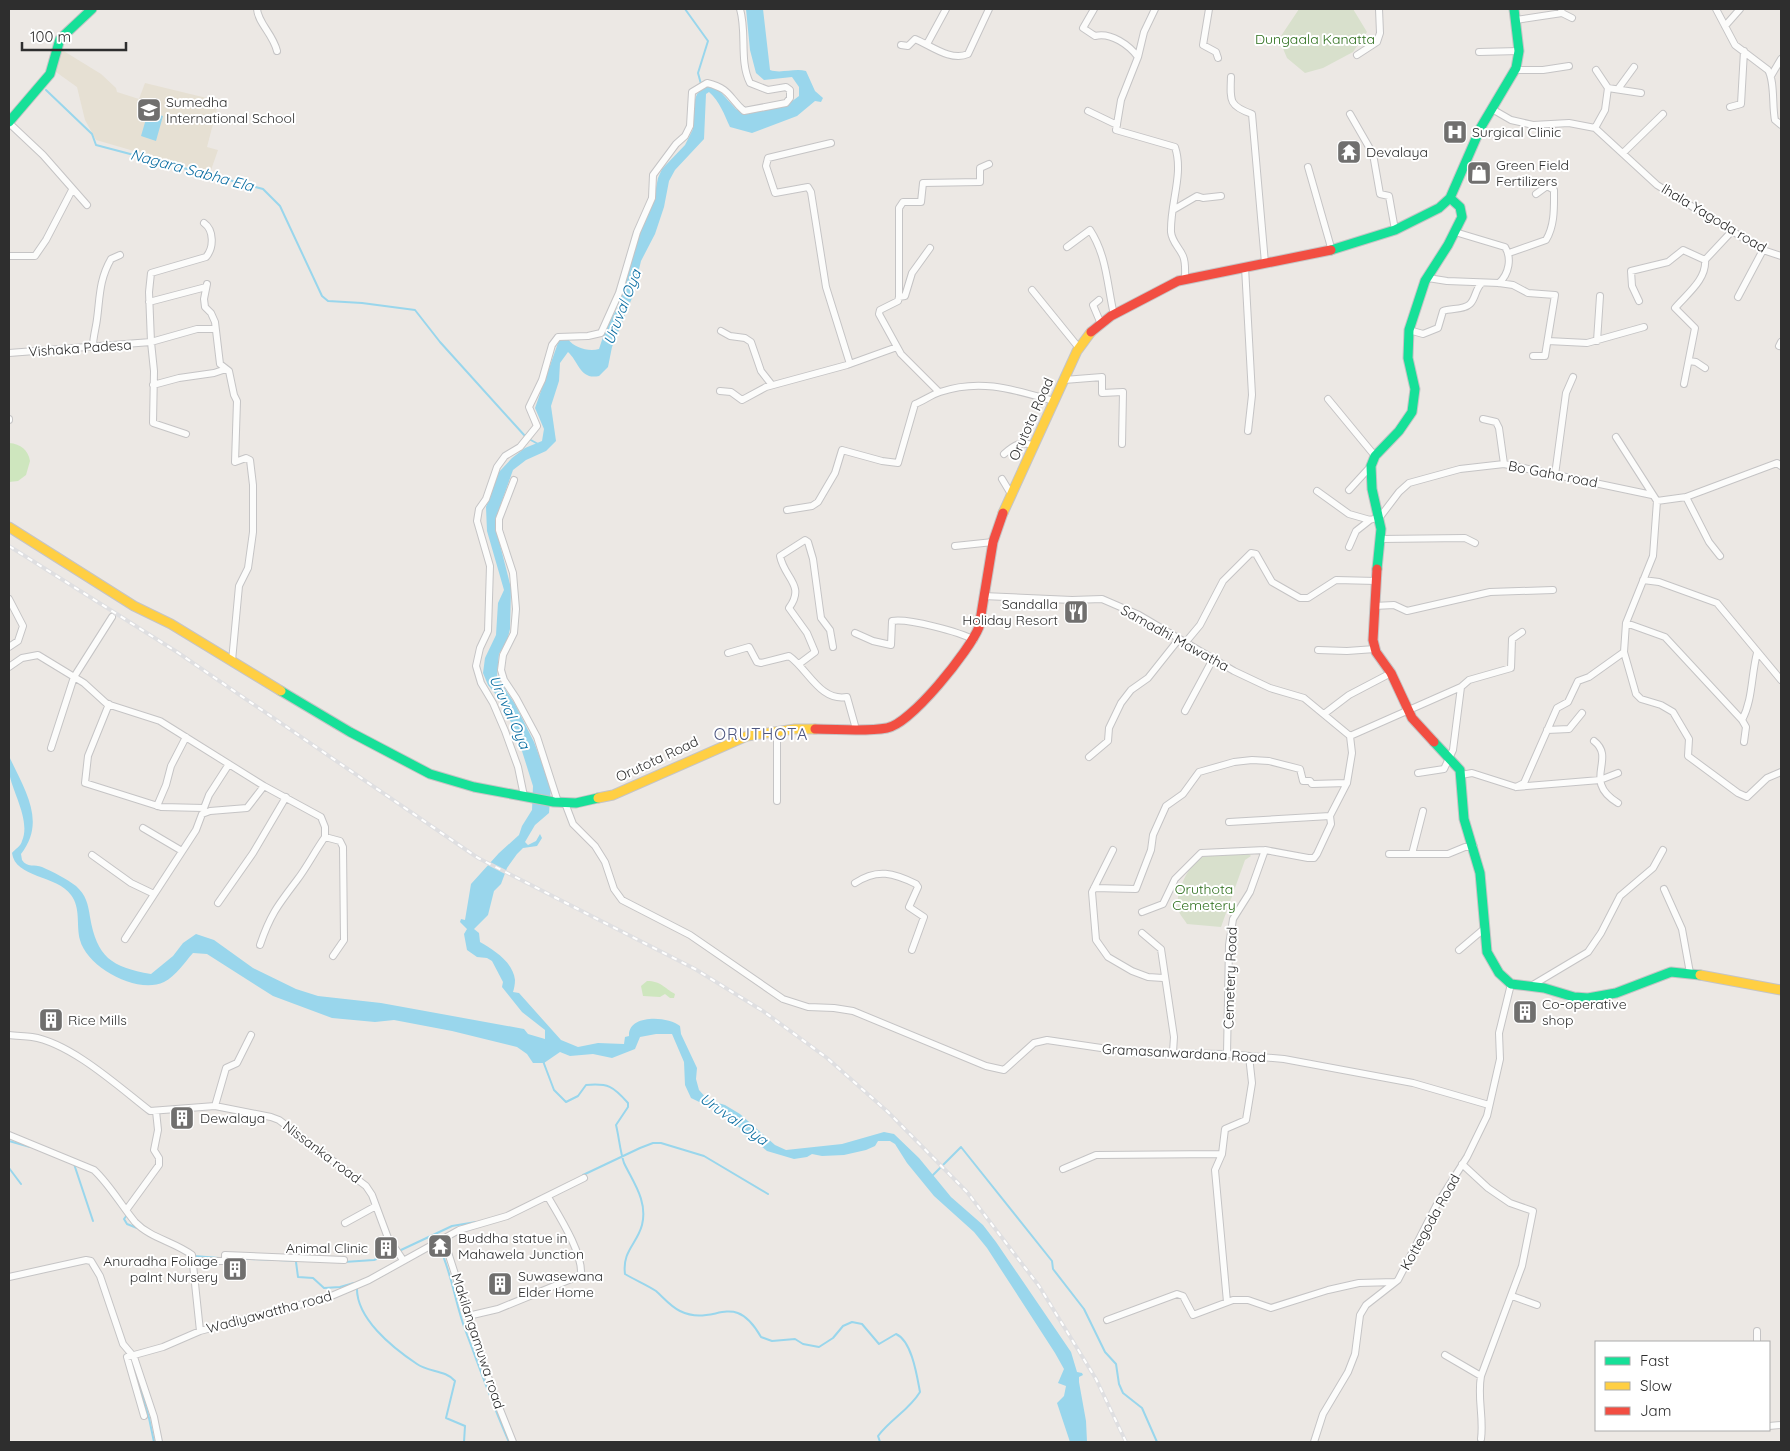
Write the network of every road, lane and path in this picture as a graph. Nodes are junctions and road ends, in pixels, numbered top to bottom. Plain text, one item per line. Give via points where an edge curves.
1 (92, 9) edge
2 (257, 9) edge
3 (740, 9) edge
4 (946, 9) edge
5 (990, 9) edge
6 (1094, 9) edge
7 (1155, 9) edge
8 (1210, 9) edge
9 (1379, 9) edge
10 (1514, 9) edge
11 (1716, 9) edge
12 (1740, 9) edge
13 (1561, 11) edge
14 (1572, 18) dead end
15 (1516, 20) junction
16 (1725, 26) junction
17 (927, 44) junction
18 (901, 46) dead end
19 (277, 51) dead end
20 (1518, 51) junction
21 (1744, 51) junction
22 (1479, 52) dead end
23 (1357, 54) dead end
24 (1138, 57) junction
25 (1218, 58) dead end
26 (1781, 59) edge
27 (1569, 66) dead end
28 (1634, 67) dead end
29 (1515, 70) junction
30 (1596, 70) dead end
31 (1771, 76) junction
32 (1231, 77) dead end
33 (1608, 88) junction
34 (1618, 89) junction
35 (1641, 93) dead end
36 (1730, 108) dead end
37 (1492, 109) junction
38 (1088, 111) dead end
39 (1350, 114) dead end
40 (1663, 114) dead end
41 (9, 122) edge
42 (1117, 125) junction
43 (1781, 125) edge
44 (1595, 128) junction
45 (831, 143) dead end
46 (1624, 152) junction
47 (988, 164) dead end
48 (1308, 167) dead end
49 (72, 190) junction
50 (1536, 194) dead end
51 (1221, 196) dead end
52 (1450, 198) junction
53 (87, 205) dead end
54 (1173, 210) junction
55 (204, 223) dead end
56 (1395, 230) junction
57 (1733, 230) junction
58 (1455, 232) junction
59 (930, 248) dead end
60 (1067, 248) dead end
61 (1763, 250) junction
62 (1332, 251) junction
63 (1509, 253) junction
64 (120, 255) dead end
65 (9, 256) edge
66 (1781, 256) edge
67 (1704, 260) junction
68 (1265, 263) junction
69 (1245, 267) junction
70 (1428, 278) junction
71 (1185, 279) junction
72 (1482, 283) junction
73 (1499, 283) junction
74 (1032, 290) dead end
75 (1600, 296) dead end
76 (1738, 297) dead end
77 (899, 298) junction
78 (1099, 300) dead end
79 (1639, 301) dead end
80 (149, 302) junction
81 (1114, 314) junction
82 (1101, 324) junction
83 (1644, 327) dead end
84 (215, 329) junction
85 (1409, 330) junction
86 (721, 331) dead end
87 (1548, 341) junction
88 (1597, 341) junction
89 (151, 342) junction
90 (93, 346) junction
91 (898, 347) junction
92 (1079, 348) junction
93 (9, 353) edge
94 (1533, 356) dead end
95 (1689, 361) junction
96 (850, 364) junction
97 (1705, 368) dead end
98 (226, 369) junction
99 (1573, 377) dead end
100 (1064, 380) junction
101 (1684, 384) dead end
102 (154, 385) junction
103 (772, 385) junction
104 (720, 391) dead end
105 (939, 392) junction
106 (1328, 399) dead end
107 (1054, 401) junction
108 (1483, 418) dead end
109 (1248, 431) dead end
110 (186, 434) dead end
111 (1616, 437) dead end
112 (1122, 444) dead end
113 (1034, 446) junction
114 (1004, 454) dead end
115 (1376, 456) junction
116 (1504, 464) junction
117 (1371, 466) junction
118 (1781, 466) edge
119 (1555, 475) junction
120 (1002, 479) dead end
121 (514, 480) dead end
122 (1317, 490) dead end
123 (1349, 490) dead end
124 (1012, 495) junction
125 (1686, 497) junction
126 (1655, 498) junction
127 (787, 510) dead end
128 (1380, 517) junction
129 (1370, 520) junction
130 (9, 527) edge
131 (1381, 539) junction
132 (993, 542) junction
133 (1475, 543) dead end
134 (955, 546) dead end
135 (1349, 546) dead end
136 (1720, 556) dead end
137 (1643, 580) junction
138 (1376, 581) junction
139 (1553, 590) dead end
140 (983, 596) junction
141 (9, 600) edge
142 (1374, 606) junction
143 (112, 617) dead end
144 (1626, 623) junction
145 (1522, 632) dead end
146 (855, 633) dead end
147 (974, 640) junction
148 (1182, 641) junction
149 (9, 647) edge
150 (833, 647) dead end
151 (1375, 648) junction
152 (1318, 650) dead end
153 (1624, 652) junction
154 (728, 653) dead end
155 (1757, 653) junction
156 (1212, 659) junction
157 (232, 660) junction
158 (799, 664) junction
159 (9, 667) edge
160 (1391, 673) junction
161 (74, 678) junction
162 (1781, 680) edge
163 (1461, 687) junction
164 (109, 704) junction
165 (1408, 710) junction
166 (1185, 711) dead end
167 (1582, 713) dead end
168 (1324, 714) junction
169 (1742, 720) junction
170 (856, 729) junction
171 (1547, 730) junction
172 (777, 731) junction
173 (1350, 736) junction
174 (186, 737) junction
175 (1594, 741) dead end
176 (1744, 742) dead end
177 (51, 748) dead end
178 (1089, 757) dead end
179 (1450, 758) junction
180 (229, 764) junction
181 (1618, 772) dead end
182 (1781, 772) edge
183 (1418, 773) dead end
184 (1461, 775) junction
185 (1600, 780) junction
186 (1347, 783) junction
187 (264, 786) junction
188 (1516, 787) junction
189 (286, 797) junction
190 (526, 797) junction
191 (777, 801) dead end
192 (559, 803) junction
193 (1618, 803) dead end
194 (157, 806) junction
195 (1423, 811) dead end
196 (1330, 816) junction
197 (1229, 822) dead end
198 (143, 828) dead end
199 (325, 837) junction
200 (1474, 847) junction
201 (1113, 850) dead end
202 (1265, 850) junction
203 (1663, 850) dead end
204 (182, 851) junction
205 (1389, 854) dead end
206 (1412, 854) junction
207 (92, 855) dead end
208 (855, 883) dead end
209 (1094, 888) junction
210 (1664, 889) dead end
211 (154, 894) junction
212 (218, 903) dead end
213 (1142, 912) dead end
214 (1485, 928) junction
215 (1142, 933) dead end
216 (125, 939) dead end
217 (260, 945) dead end
218 (912, 950) dead end
219 (1459, 950) dead end
220 (333, 956) dead end
221 (1690, 974) junction
222 (1163, 978) junction
223 (1511, 984) junction
224 (1530, 986) junction
225 (1781, 990) edge
226 (9, 1035) edge
227 (250, 1035) dead end
228 (1173, 1052) junction
229 (1227, 1054) junction
230 (1249, 1056) junction
231 (215, 1106) junction
232 (1489, 1106) junction
233 (156, 1111) junction
234 (9, 1135) edge
235 (1222, 1154) junction
236 (1462, 1164) junction
237 (1063, 1169) dead end
238 (584, 1178) dead end
239 (548, 1197) junction
240 (376, 1206) junction
241 (127, 1209) junction
242 (345, 1223) dead end
243 (439, 1242) junction
244 (193, 1258) junction
245 (344, 1260) dead end
246 (403, 1260) junction
247 (9, 1277) edge
248 (1396, 1282) junction
249 (1512, 1296) junction
250 (1227, 1302) junction
251 (1537, 1305) dead end
252 (468, 1316) junction
253 (1107, 1320) dead end
254 (200, 1331) junction
255 (1757, 1331) dead end
256 (1758, 1341) edge
257 (1445, 1355) dead end
258 (132, 1356) junction
259 (1481, 1376) junction
260 (144, 1416) dead end
261 (1482, 1439) dead end
262 (159, 1442) edge
263 (513, 1442) edge
264 (1314, 1442) edge

1 - 41 main road via 60,39 50,74
2 - 19 street
3 - 190 street via 745,39 744,71 750,83 768,90 786,87 790,90 790,98 786,103 744,111 729,92 707,83 692,92 692,113 685,136 653,176 652,198 636,232 619,293 601,333 558,337 552,344 542,380 529,407 537,426 526,441 505,456 497,467 479,509 477,521 490,566 490,584 488,631 476,666 505,731
4 - 17 street
5 - 17 street via 968,54 947,54
6 - 24 street via 1084,28 1096,36 1104,34 1122,42
7 - 24 street via 1144,32
8 - 25 street via 1204,45 1216,52
9 - 23 street via 1377,42
10 - 15 main road, Orutota Road
11 - 16 street
12 - 16 street
13 - 14 street
13 - 15 street
15 - 20 main road, Orutota Road
16 - 21 street via 1735,44
17 - 18 street via 915,38 908,46
20 - 22 street
20 - 29 main road, Orutota Road
21 - 31 street
21 - 36 street via 1741,104
24 - 42 street via 1121,100
26 - 31 street
27 - 29 street
28 - 34 street
29 - 37 main road, Orutota Road
30 - 33 street
31 - 43 street via 1775,120
32 - 68 street via 1230,98 1236,108 1252,114
33 - 34 street
33 - 44 street via 1605,110
34 - 35 street
37 - 44 street, Ihala Yagoda road via 1511,120 1533,125 1569,123
37 - 52 main road, Orutota Road
38 - 42 street
39 - 56 street via 1373,154 1380,194 1389,196
40 - 46 street
41 - 49 street via 43,155
42 - 54 street via 1116,130 1175,147 1179,159
44 - 46 street, Ihala Yagoda road
45 - 96 street via 768,158 766,166 774,193 803,186 811,192 826,287
46 - 57 street, Ihala Yagoda road via 1657,185
47 - 77 street via 980,168 980,182 923,183 921,202 903,202 899,208
48 - 62 street
49 - 53 street
49 - 65 street via 35,256
50 - 63 street via 1547,186 1554,190 1550,234 1546,240
51 - 54 street via 1196,196
52 - 56 main road, Orutota Road via 1422,218
52 - 58 main road via 1460,207 1462,214
54 - 71 street via 1171,233 1182,254
55 - 80 street, Vishaka Padesa via 209,228 212,251 198,261 151,273
56 - 62 main road, Orutota Road
57 - 61 street, Ihala Yagoda road
57 - 67 street
58 - 63 street via 1505,247
58 - 70 main road
59 - 77 street via 912,273 905,296
60 - 81 street via 1090,230 1099,243 1105,262
61 - 66 street, Ihala Yagoda road
61 - 76 street
62 - 68 main road, Orutota Road
63 - 73 street via 1509,265
64 - 90 street via 111,259 102,279
67 - 79 street via 1683,250 1668,262 1631,270 1632,286
67 - 95 street via 1702,277 1675,308 1695,328
68 - 69 main road, Orutota Road
69 - 71 main road, Orutota Road
69 - 109 street via 1252,396
70 - 72 street
70 - 85 main road
71 - 81 main road, Orutota Road
72 - 73 street
72 - 85 street via 1468,305 1443,311 1438,328 1423,334
73 - 87 street via 1513,285 1528,293 1555,295
74 - 92 street
75 - 88 street
77 - 91 street via 879,314
78 - 82 street via 1093,305
80 - 84 street via 207,285 205,307 213,316
80 - 89 street, Vishaka Padesa
81 - 82 main road, Orutota Road
82 - 92 main road, Orutota Road
83 - 88 street
84 - 89 street, Vishaka Padesa via 198,329
84 - 98 street via 220,364
85 - 115 main road via 1408,358 1415,389 1412,412 1406,424
86 - 103 street via 751,342 761,371
87 - 88 street
87 - 94 street via 1545,356
89 - 90 street, Vishaka Padesa
89 - 102 street, Vishaka Padesa
90 - 93 street, Vishaka Padesa
91 - 96 street
91 - 105 street
92 - 100 main road, Orutota Road
95 - 97 street
95 - 101 street
96 - 103 street
98 - 102 street
98 - 157 street via 237,401 235,462 246,458 250,460 253,485 250,554 248,568 239,586
99 - 119 street via 1566,393
100 - 107 main road, Orutota Road
100 - 112 street via 1102,377 1102,393 1123,392
102 - 110 street, Vishaka Padesa via 154,425
103 - 104 street via 742,400 731,392
105 - 107 street via 981,385 1003,386
105 - 127 street via 915,404 898,463 882,462 842,450 835,473 818,502
106 - 115 street
107 - 113 main road, Orutota Road
108 - 116 street via 1496,422 1499,428
111 - 126 street
113 - 114 street via 1026,442 1013,445
113 - 124 main road, Orutota Road
115 - 117 main road
116 - 119 street, Bo Gaha road
116 - 128 street, Bo Gaha road via 1460,469 1409,483
117 - 123 street
117 - 128 main road via 1372,489
118 - 125 street via 1777,463
119 - 126 street, Bo Gaha road via 1603,483
120 - 124 street
121 - 192 street via 499,519 499,530 513,573 516,609 514,633 503,655 501,670 537,737
122 - 129 street via 1349,514
124 - 132 main road, Orutota Road
125 - 126 street
125 - 136 street via 1709,542
126 - 137 street via 1653,556
128 - 129 street
128 - 131 main road
129 - 135 street via 1356,531
130 - 157 main road, Orutota Road via 134,606
131 - 133 street via 1465,538
131 - 138 main road
132 - 134 street
132 - 140 main road, Orutota Road
137 - 144 street
137 - 155 street via 1659,582 1717,602
138 - 142 main road
138 - 148 street via 1336,580 1308,598 1300,598 1274,584 1256,554 1251,553 1223,581 1200,625
139 - 142 street via 1490,592 1407,611 1394,605
140 - 147 main road, Orutota Road
140 - 148 street, Samadhi Mawatha via 1102,599 1139,615
141 - 149 street via 22,626 18,641
142 - 151 main road
143 - 161 street
144 - 153 street
144 - 169 street via 1665,637
145 - 163 street via 1512,640 1511,668 1469,680
146 - 147 street via 891,645 892,621 903,619 965,634
147 - 170 main road, Orutota Road via 900,722 883,729
148 - 156 street, Samadhi Mawatha
148 - 178 street via 1121,702 1109,728 1108,741
150 - 158 street via 830,630 821,618 813,558 805,540 780,556 796,591 789,608 807,633 814,652
151 - 152 street
151 - 160 main road
153 - 171 street via 1578,681 1568,702 1557,708
153 - 182 street via 1636,694 1673,712 1689,739 1688,756 1747,797 1768,778
154 - 158 street via 749,647 761,664 789,656
155 - 162 street
155 - 169 street via 1749,706
156 - 166 street
156 - 168 street, Samadhi Mawatha via 1270,688 1304,698
157 - 190 main road, Orutota Road via 350,732 430,774
158 - 170 street via 826,694 837,698 847,696
159 - 161 street via 22,658 38,655
160 - 165 main road
160 - 168 street via 1349,695
161 - 164 street via 84,682
161 - 177 street
163 - 165 street
163 - 179 street
164 - 174 street via 160,721
164 - 194 street via 88,756 85,783
165 - 173 street
165 - 179 main road via 1426,735
167 - 171 street via 1569,730
168 - 173 street, Samadhi Mawatha
169 - 176 street via 1746,727
170 - 172 main road, Orutota Road
171 - 188 street via 1524,783
172 - 191 street
172 - 192 main road, Orutota Road via 730,742 613,795
173 - 186 street via 1352,753
174 - 180 street
174 - 194 street via 171,766
175 - 185 street via 1602,753
179 - 183 street via 1440,771
179 - 184 main road
180 - 187 street
180 - 194 street via 209,795 206,807
181 - 185 street
184 - 188 street via 1472,773
184 - 200 main road via 1464,819
185 - 188 street
185 - 193 street via 1606,796
186 - 196 street
186 - 209 street via 1312,784 1303,781 1300,769 1270,761 1234,762 1204,769 1183,794 1166,806 1136,888
187 - 189 street
187 - 204 street via 246,808 204,812
189 - 199 street via 321,818
189 - 212 street
190 - 192 main road, Orutota Road
192 - 228 street, Gramasanwardana Road via 605,862 614,889 622,900 690,936 783,999 808,1007 853,1012 1001,1070 1034,1043 1047,1040 1112,1051
195 - 206 street
196 - 197 street
196 - 202 street via 1332,824 1314,858
198 - 204 street
199 - 217 street via 281,898
199 - 220 street via 340,841 343,847 344,940
200 - 206 street via 1448,854
200 - 214 main road
201 - 209 street
202 - 213 street via 1200,853 1175,879 1163,904
202 - 229 street, Cemetery Road via 1250,892 1233,919 1229,945
203 - 224 street via 1653,868 1620,896 1602,933 1588,952
204 - 211 street
205 - 206 street
207 - 211 street via 131,883
208 - 218 street via 868,875 886,872 916,884 918,887 910,907 924,917
209 - 222 street via 1096,940 1108,957 1140,974
210 - 221 street via 1682,929
211 - 216 street
214 - 219 street
214 - 223 main road via 1489,958
215 - 222 street via 1161,949
221 - 224 main road via 1671,972 1624,990 1588,998
221 - 225 main road
222 - 228 street via 1174,1037
223 - 224 main road
223 - 232 street, Kottegoda Road via 1499,1033 1500,1059
226 - 233 street via 34,1037 68,1052 150,1111
227 - 231 street via 237,1063 226,1068
228 - 229 street, Gramasanwardana Road
229 - 230 street, Gramasanwardana Road
230 - 232 street, Gramasanwardana Road via 1390,1078
230 - 235 street via 1252,1082 1246,1120 1225,1129
231 - 233 street, Nissanka road
231 - 240 street, Nissanka road via 280,1120 366,1186
232 - 236 street, Kottegoda Road
233 - 241 street via 158,1130 154,1150 159,1165
234 - 241 street via 94,1170
235 - 237 street via 1096,1155
235 - 250 street via 1215,1170
236 - 248 street, Kottegoda Road
236 - 249 street via 1510,1203 1533,1211 1527,1247
238 - 239 street, Wadiyawattha road
239 - 243 street, Wadiyawattha road via 507,1216 459,1230
239 - 252 street via 572,1242 581,1275 498,1310
240 - 242 street
240 - 246 street, Nissanka road via 388,1238
241 - 244 street via 135,1222
243 - 246 street, Wadiyawattha road
243 - 252 street, Makilangamuwa road
244 - 245 street
244 - 254 street
246 - 254 street, Wadiyawattha road via 329,1297
247 - 258 street via 91,1261 100,1276 122,1344
248 - 250 street via 1359,1283 1271,1308 1248,1300
248 - 264 street, Kottegoda Road via 1366,1305 1360,1315 1355,1354 1323,1414
249 - 251 street
249 - 259 street
250 - 253 street via 1193,1315 1183,1296 1178,1294
252 - 263 street, Makilangamuwa road
254 - 258 street, Wadiyawattha road
255 - 256 street
257 - 259 street
258 - 260 street via 127,1357
258 - 262 street via 148,1397
259 - 261 street via 1478,1393

